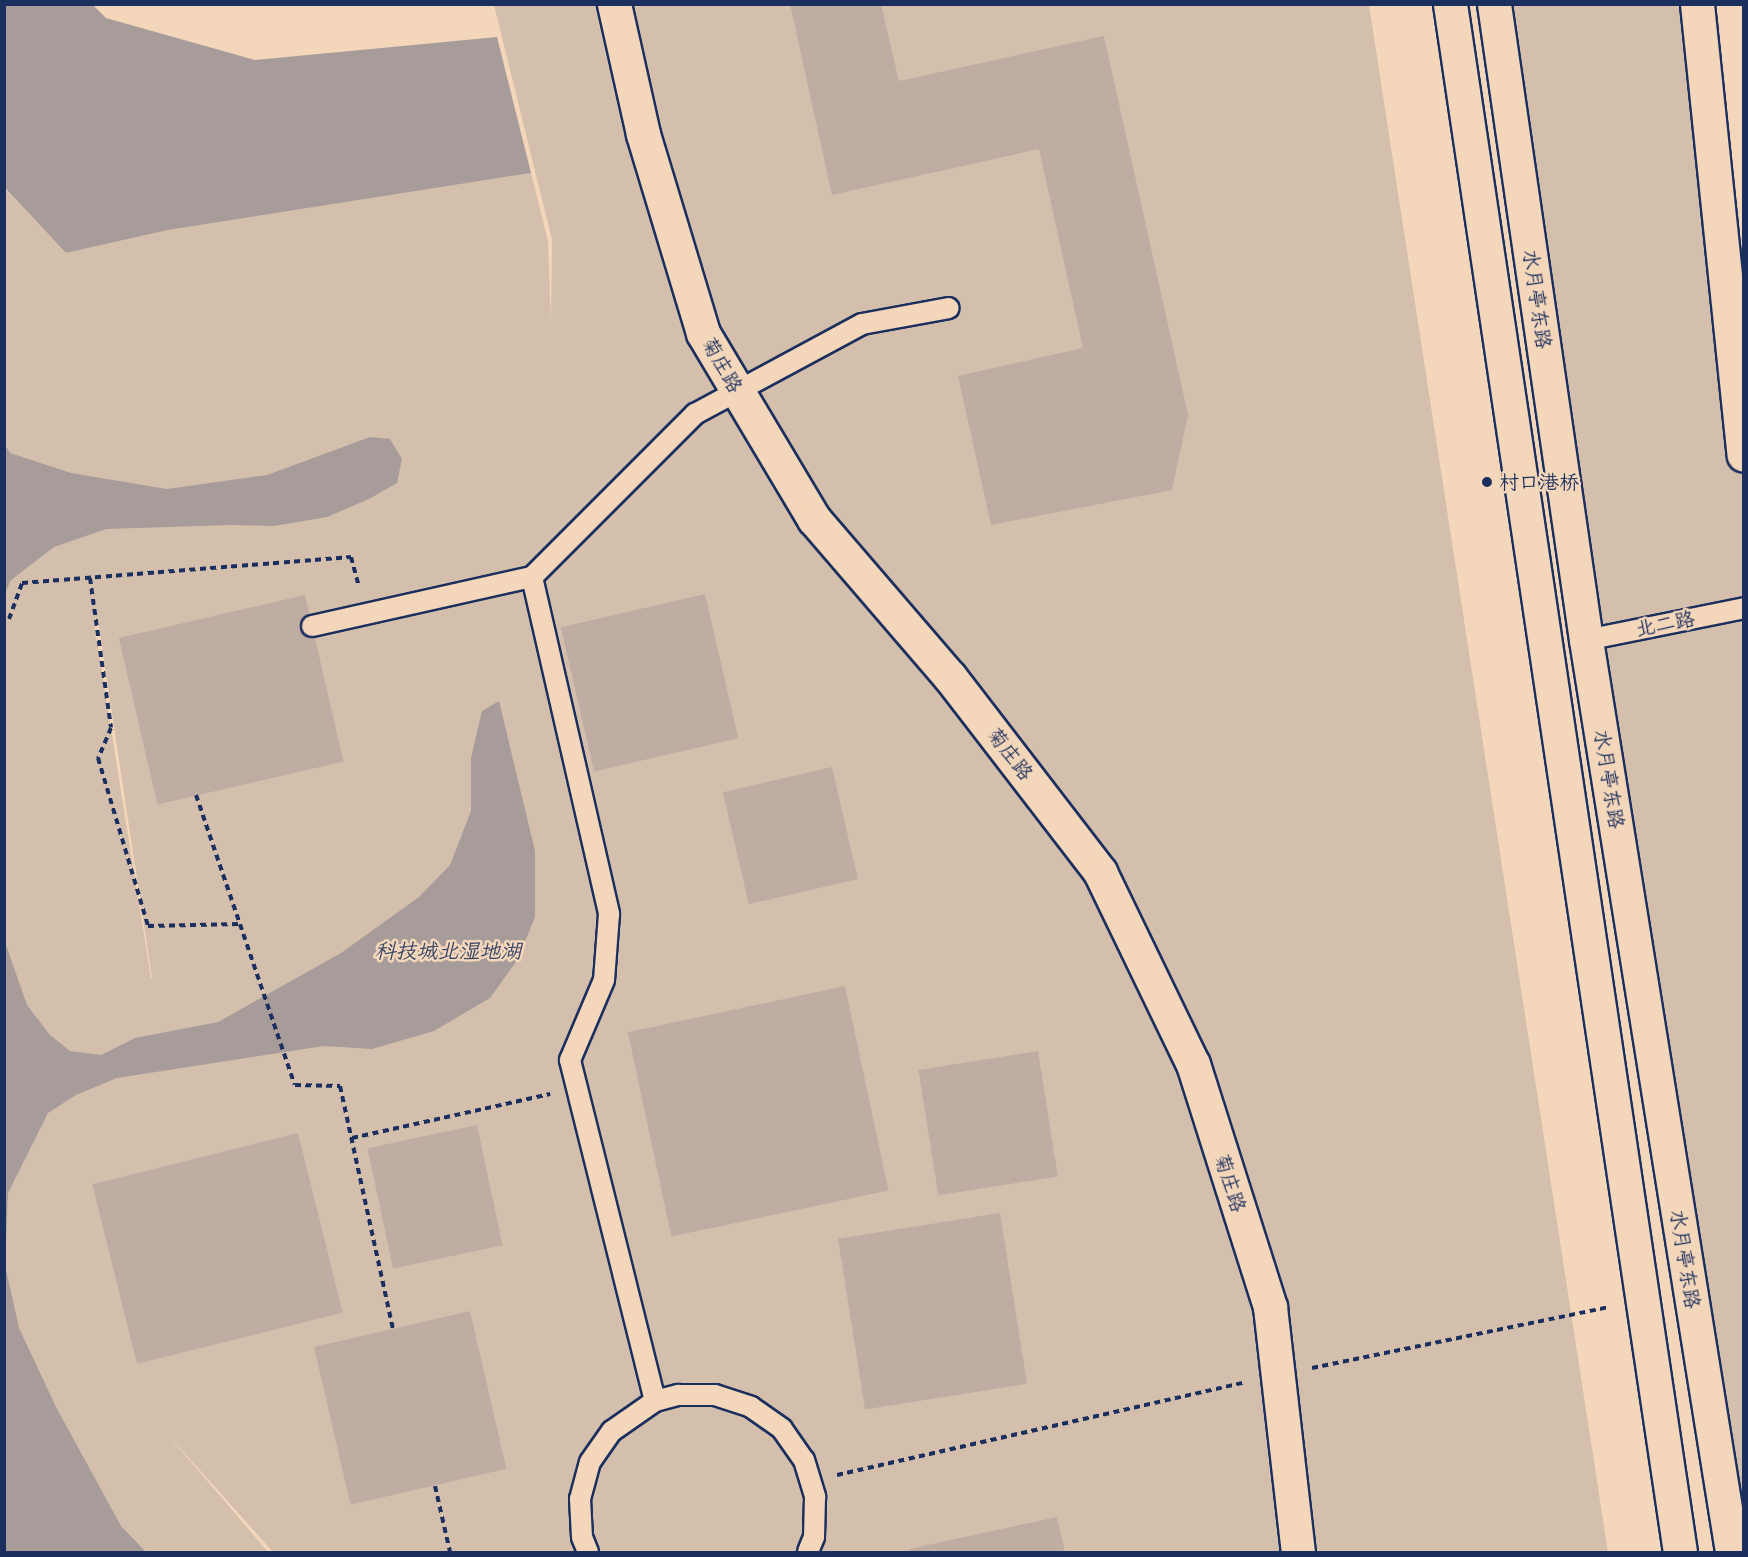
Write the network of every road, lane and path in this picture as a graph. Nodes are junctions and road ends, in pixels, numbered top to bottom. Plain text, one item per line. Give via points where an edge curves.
1 (614, 4) edge
2 (1450, 4) edge
3 (1494, 4) edge
4 (1697, 4) edge
5 (949, 308) dead end
6 (737, 390) junction
7 (1743, 455) edge
8 (532, 577) junction
9 (90, 578) junction
10 (1743, 608) edge
11 (365, 615) junction
12 (9, 619) dead end
13 (312, 626) dead end
14 (1586, 640) junction
15 (196, 795) dead end
16 (240, 924) junction
17 (577, 1088) junction
18 (352, 1138) junction
19 (1642, 1300) junction
20 (393, 1329) dead end
21 (1278, 1375) junction
22 (655, 1401) junction
23 (810, 1481) junction
24 (435, 1486) dead end
25 (450, 1552) edge
26 (588, 1552) edge
27 (808, 1552) edge
28 (1298, 1552) edge
29 (1680, 1552) edge
30 (1732, 1552) edge

1 - 6 main road, 菊庄路 via 643,134 703,333
2 - 19 main road
3 - 14 main road, 水月亭东路
4 - 7 main road
5 - 6 lane via 862,324
6 - 8 lane via 695,414
6 - 21 main road, 菊庄路 via 814,519 950,676 1100,872 1193,1064 1270,1307
8 - 11 lane
8 - 17 lane via 609,914 604,980 570,1060
9 - 11 path via 351,557
9 - 12 path via 22,583
9 - 16 path via 111,728 98,758 148,926
10 - 14 lane, 北二路
11 - 13 lane
14 - 30 main road, 水月亭东路
15 - 16 path
16 - 18 path via 295,1086 340,1086
17 - 18 path
17 - 22 lane
18 - 20 path
19 - 21 path
19 - 29 main road
21 - 23 path
21 - 28 main road, 菊庄路
22 - 23 lane via 678,1395 715,1395 752,1407 782,1429 804,1460
22 - 26 lane via 612,1431 590,1462 580,1499 582,1537
23 - 27 lane via 815,1497 814,1537
24 - 25 path

